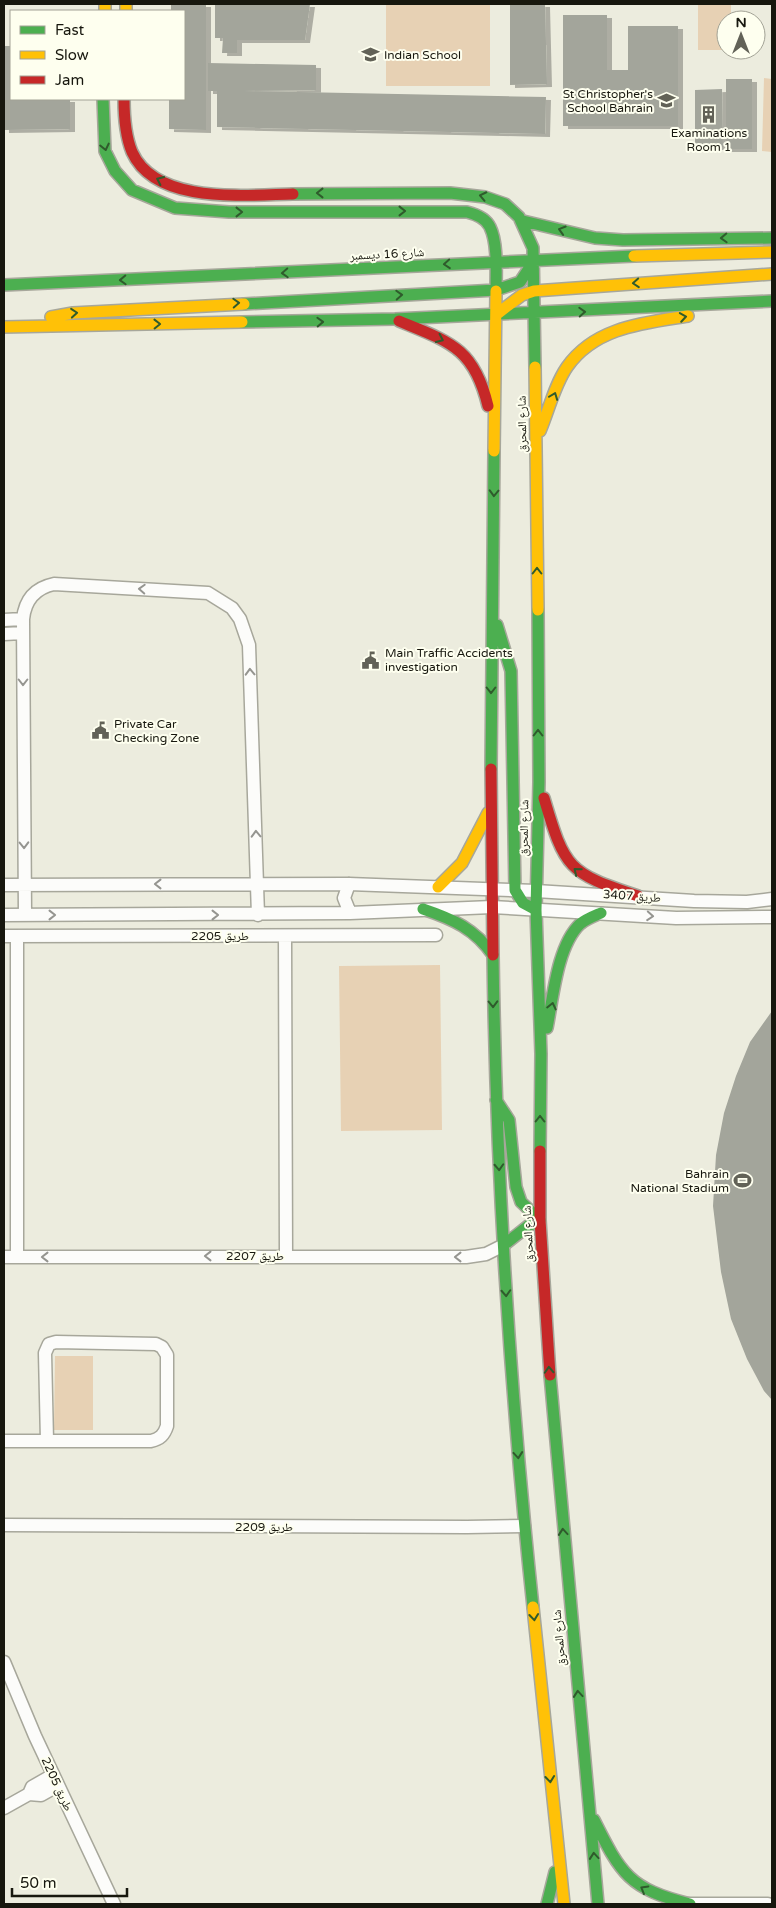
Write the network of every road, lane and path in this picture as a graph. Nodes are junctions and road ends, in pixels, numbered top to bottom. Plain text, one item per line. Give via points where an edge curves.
1 (103, 100) edge
2 (124, 100) edge
3 (523, 221) junction
4 (772, 238) edge
5 (772, 252) edge
6 (534, 260) junction
7 (496, 261) junction
8 (772, 274) edge
9 (4, 285) edge
10 (496, 290) junction
11 (534, 291) junction
12 (772, 302) edge
13 (497, 314) junction
14 (534, 314) junction
15 (395, 319) junction
16 (4, 326) edge
17 (28, 326) junction
18 (536, 441) junction
19 (496, 444) junction
20 (491, 605) junction
21 (23, 619) junction
22 (4, 620) edge
23 (4, 634) edge
24 (23, 634) junction
25 (539, 782) junction
26 (491, 807) junction
27 (257, 883) junction
28 (349, 884) junction
29 (4, 885) edge
30 (25, 885) junction
31 (438, 887) junction
32 (492, 889) junction
33 (515, 890) junction
34 (536, 890) junction
35 (638, 896) junction
36 (772, 899) edge
37 (492, 907) junction
38 (424, 908) junction
39 (536, 910) junction
40 (350, 913) junction
41 (601, 913) junction
42 (4, 915) edge
43 (25, 915) junction
44 (258, 915) junction
45 (772, 917) edge
46 (436, 935) dead end
47 (4, 936) edge
48 (17, 936) junction
49 (285, 936) junction
50 (493, 955) junction
51 (541, 1054) junction
52 (495, 1099) junction
53 (540, 1220) junction
54 (504, 1245) junction
55 (286, 1256) junction
56 (4, 1257) edge
57 (17, 1257) junction
58 (4, 1441) edge
59 (47, 1441) junction
60 (4, 1526) edge
61 (524, 1526) junction
62 (4, 1662) edge
63 (55, 1781) junction
64 (4, 1808) edge
65 (589, 1810) junction
66 (559, 1859) junction
67 (114, 1904) edge
68 (547, 1904) edge
69 (564, 1904) edge
70 (598, 1904) edge
71 (683, 1904) edge
72 (690, 1904) edge
73 (768, 1904) edge

1 -> 7 main road, شارع المحرق via 105,150 115,171 132,190 152,200 197,211 467,212 478,215 490,226
3 -> 2 main road, شارع المحرق via 508,206 472,194 260,194 178,189 152,177 137,162 128,143
4 -> 3 main road via 614,240 573,234
3 - 6 main road, شارع المحرق
5 - 6 main road, شارع 16 ديسمبر
6 - 7 main road, شارع 16 ديسمبر
6 - 10 main road via 519,284
6 - 11 main road, شارع المحرق
7 -> 9 main road, شارع 16 ديسمبر
7 - 10 main road, شارع المحرق
8 -> 11 main road
10 - 13 main road, شارع المحرق
17 -> 10 main road via 73,312
11 - 13 main road via 522,294
11 - 14 main road, شارع المحرق
14 -> 12 main road
18 -> 12 main road via 567,367 589,343 624,327
13 - 14 main road
13 - 15 main road
13 - 19 main road, شارع المحرق
14 - 18 main road, شارع المحرق
17 -> 15 main road
15 -> 19 main road via 448,342 468,357 481,377
16 - 17 main road
25 -> 18 main road, شارع المحرق
19 -> 20 main road, شارع المحرق
20 -> 26 main road, شارع المحرق
20 - 33 main road via 511,671
21 - 22 street
21 - 24 street
27 -> 21 street via 249,645 240,619 232,608 208,593 54,584 44,586 28,599
23 - 24 street
24 -> 30 street
25 - 34 main road, شارع المحرق
35 -> 25 main road via 585,877 566,860 559,849
26 - 31 main road via 458,871
26 - 32 main road, شارع المحرق
27 - 28 street, طريق 3407
27 -> 30 street, طريق 3407
27 - 44 street
28 - 31 street, طريق 3407
28 - 40 street via 344,898
29 - 30 street, طريق 3407
30 - 43 street
31 - 32 street, طريق 3407
32 - 33 street, طريق 3407
32 - 37 main road, شارع المحرق
33 - 34 street, طريق 3407
33 - 39 main road via 523,903
34 - 35 street, طريق 3407
34 - 39 main road, شارع المحرق
35 - 36 street, طريق 3407 via 748,902
37 - 38 street, طريق 3407
37 - 39 street, طريق 3407
37 - 50 main road, شارع المحرق
38 - 40 street, طريق 3407
38 - 50 main road via 468,926
39 - 41 street, طريق 3407
39 - 51 main road, شارع المحرق
40 - 44 street, طريق 3407
41 -> 45 street, طريق 3407 via 676,918
51 -> 41 main road via 566,949 581,923
42 - 43 street, طريق 3407
43 -> 44 street, طريق 3407
46 - 49 street, طريق 2205
47 - 48 street, طريق 2205
48 - 49 street, طريق 2205
48 - 57 street
49 - 55 street
50 -> 52 main road, شارع المحرق
53 -> 51 main road, شارع المحرق
52 - 53 main road via 509,1120 516,1187 521,1202
52 -> 54 main road, شارع المحرق
53 - 54 main road
65 -> 53 main road, شارع المحرق via 551,1398
54 -> 55 street, طريق 2207 via 486,1254 466,1257
54 -> 61 main road, شارع المحرق
55 -> 57 street, طريق 2207
56 - 57 street, طريق 2207
58 - 59 street
59 - 59 street via 151,1441 162,1436 167,1426 168,1355 165,1349 156,1344 50,1344 45,1353
60 - 61 street, طريق 2209
61 -> 66 main road, شارع المحرق
62 - 63 street, طريق 2205
63 - 64 street via 40,1795 29,1794
63 - 67 street, طريق 2205
70 -> 65 main road, شارع المحرق
72 -> 65 main road via 648,1893 628,1878 614,1860
66 - 68 main road
66 - 69 main road, شارع المحرق
71 - 72 street
72 - 73 street

